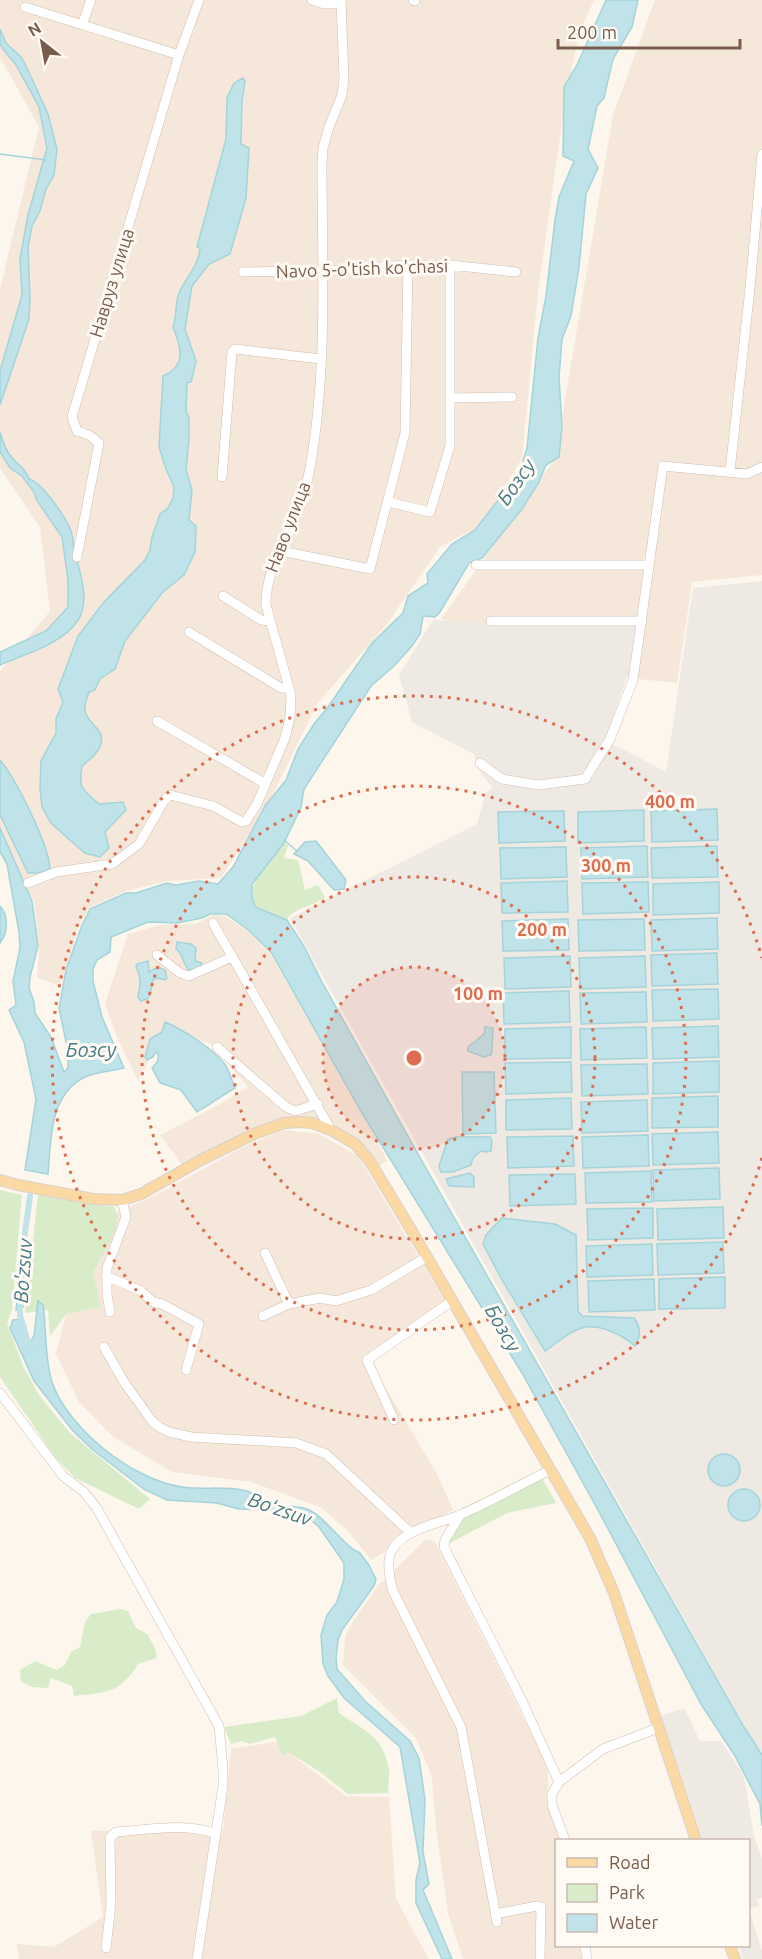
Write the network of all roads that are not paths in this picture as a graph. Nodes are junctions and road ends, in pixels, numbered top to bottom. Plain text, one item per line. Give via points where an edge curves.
1 (90, 0) edge
2 (199, 0) edge
3 (312, 0) edge
4 (341, 2) edge
5 (25, 7) dead end
6 (82, 25) junction
7 (179, 55) junction
8 (762, 154) edge
9 (408, 264) junction
10 (450, 265) junction
11 (243, 272) dead end
12 (324, 272) junction
13 (516, 272) dead end
14 (750, 288) junction
15 (762, 289) edge
16 (321, 359) junction
17 (450, 398) junction
18 (512, 398) dead end
19 (762, 467) edge
20 (730, 471) junction
21 (222, 477) dead end
22 (388, 502) junction
23 (281, 551) junction
24 (77, 557) dead end
25 (476, 565) dead end
26 (648, 565) junction
27 (223, 596) dead end
28 (270, 621) junction
29 (491, 621) dead end
30 (642, 621) junction
31 (189, 632) dead end
32 (289, 688) junction
33 (157, 721) dead end
34 (480, 763) dead end
35 (264, 783) junction
36 (28, 883) dead end
37 (213, 923) dead end
38 (157, 955) dead end
39 (232, 957) junction
40 (217, 1047) dead end
41 (318, 1104) junction
42 (331, 1130) junction
43 (0, 1180) edge
44 (123, 1200) junction
45 (265, 1253) dead end
46 (427, 1257) junction
47 (106, 1276) junction
48 (452, 1301) junction
49 (289, 1304) junction
50 (110, 1312) dead end
51 (262, 1316) dead end
52 (104, 1347) dead end
53 (186, 1370) dead end
54 (0, 1393) edge
55 (394, 1420) dead end
56 (550, 1470) junction
57 (461, 1514) junction
58 (411, 1533) junction
59 (658, 1728) junction
60 (559, 1782) junction
61 (216, 1834) junction
62 (565, 1839) edge
63 (696, 1839) edge
64 (106, 1948) dead end
65 (197, 1959) edge
66 (540, 1959) edge

1 - 6 street
2 - 7 street, Навруз улица
3 - 4 street via 324,4
4 - 12 street, Наво улица via 344,79 323,155
5 - 6 street
6 - 7 street
7 - 24 street, Навруз улица via 72,417 77,431 99,443
8 - 14 street
9 - 10 street, Navo 5-o'tish ko'chasi
9 - 12 street, Navo 5-o'tish ko'chasi
9 - 22 street via 405,433
10 - 13 street, Navo 5-o'tish ko'chasi
10 - 17 street
11 - 12 street, Navo 5-o'tish ko'chasi
12 - 16 street, Наво улица
14 - 15 street
14 - 20 street
16 - 21 street via 236,349 232,352
16 - 23 street, Наво улица via 318,411 305,495
17 - 18 street
17 - 22 street via 450,446 430,513
19 - 20 street via 747,474
20 - 26 street via 663,466
22 - 23 street via 370,569
23 - 28 street, Наво улица via 266,591
25 - 26 street
26 - 30 street
27 - 28 street via 261,620
28 - 32 street, Наво улица
29 - 30 street
30 - 34 street via 633,680 610,739 585,779 538,786 502,779
31 - 32 street via 281,688
32 - 35 street, Наво улица via 290,718 285,738
33 - 35 street
35 - 36 street, Наво улица via 244,822 213,806 171,795 139,844 112,864 56,872
37 - 39 street
38 - 39 street via 189,976
39 - 41 street
40 - 41 street via 286,1107 295,1111
41 - 42 street
42 - 44 main road via 299,1122 275,1126
42 - 46 main road via 355,1144 369,1160
43 - 44 main road
44 - 47 street via 126,1217
45 - 49 street
46 - 48 main road
46 - 49 street via 371,1290 336,1301 320,1298
47 - 50 street
47 - 53 street via 199,1324
48 - 55 street via 367,1360
48 - 56 main road
49 - 51 street
52 - 58 street via 124,1382 159,1427 191,1437 296,1443 326,1454
54 - 61 street via 63,1476 83,1491 105,1519 219,1726 223,1777
56 - 57 street
56 - 59 main road via 609,1579
57 - 58 street
57 - 60 street via 444,1547
58 - 66 street via 390,1555 391,1583 461,1727 496,1918 541,1907
59 - 60 street via 603,1749
59 - 63 main road
60 - 62 street via 552,1794 552,1805
61 - 64 street via 205,1829 174,1828 113,1834
61 - 65 street

